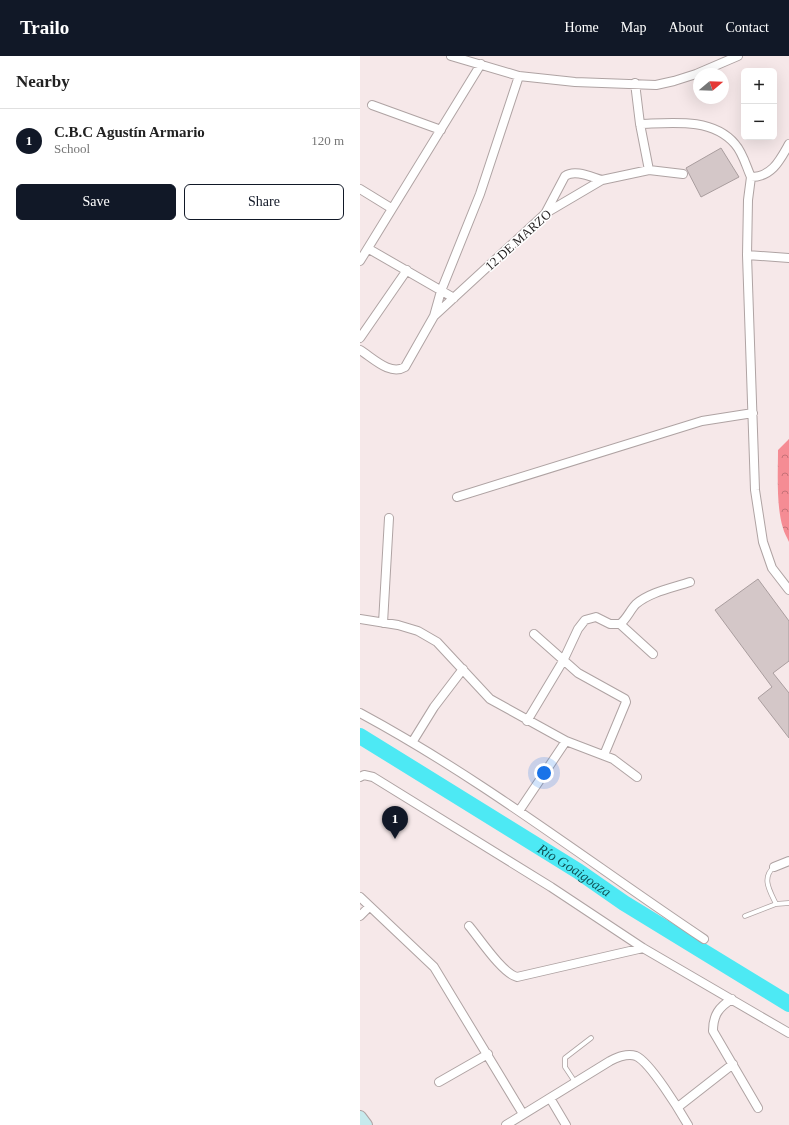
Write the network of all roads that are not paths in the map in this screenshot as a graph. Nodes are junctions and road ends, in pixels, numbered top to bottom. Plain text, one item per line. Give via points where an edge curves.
1 (451, 56) edge
2 (738, 56) edge
3 (481, 64) junction
4 (519, 76) junction
5 (635, 83) junction
6 (372, 105) dead end
7 (640, 124) junction
8 (441, 130) junction
9 (789, 144) edge
10 (649, 170) junction
11 (682, 174) dead end
12 (751, 177) junction
13 (602, 180) junction
14 (360, 189) edge
15 (391, 208) junction
16 (546, 213) junction
17 (369, 249) junction
18 (747, 255) junction
19 (789, 258) edge
20 (360, 261) edge
21 (407, 270) junction
22 (442, 291) junction
23 (454, 298) junction
24 (434, 316) junction
25 (360, 338) edge
26 (360, 350) edge
27 (753, 413) junction
28 (457, 497) dead end
29 (389, 518) dead end
30 (690, 582) dead end
31 (789, 590) edge
32 (360, 619) edge
33 (383, 623) junction
34 (620, 624) junction
35 (534, 634) dead end
36 (653, 654) dead end
37 (563, 661) junction
38 (463, 669) junction
39 (360, 713) edge
40 (528, 721) junction
41 (413, 741) junction
42 (566, 741) junction
43 (604, 755) junction
44 (360, 777) edge
45 (637, 777) dead end
46 (519, 811) junction
47 (789, 861) edge
48 (774, 867) joint
49 (360, 897) edge
50 (789, 903) edge
51 (776, 904) junction
52 (370, 907) junction
53 (360, 916) edge
54 (745, 916) dead end
55 (469, 926) dead end
56 (704, 939) dead end
57 (643, 948) junction
58 (732, 999) junction
59 (789, 1033) edge
60 (591, 1038) dead end
61 (488, 1054) junction
62 (733, 1064) junction
63 (439, 1082) dead end
64 (575, 1082) junction
65 (550, 1098) junction
66 (678, 1107) junction
67 (758, 1108) dead end
68 (523, 1114) junction
69 (360, 1117) edge
70 (366, 1125) edge
71 (506, 1125) edge
72 (566, 1125) edge
73 (688, 1125) edge

1 - 3 street
2 - 5 street via 674,82 656,85
3 - 4 street
3 - 8 street
4 - 5 street via 575,82
4 - 22 street via 480,194
5 - 7 street
6 - 8 street
7 - 10 street
7 - 12 street via 686,123 712,129 734,143
8 - 15 street
9 - 12 street via 779,163 771,170 761,176
10 - 11 street, 12 DE MARZO
10 - 13 street, 12 DE MARZO
12 - 18 street
13 - 16 street, 12 DE MARZO
13 - 16 street via 575,172 570,173 565,176
14 - 15 street
15 - 17 street
16 - 23 street, 12 DE MARZO
17 - 20 street
17 - 21 street
18 - 19 street
18 - 27 street
21 - 22 street
21 - 25 street
22 - 23 street
22 - 24 street
23 - 24 street, 12 DE MARZO
24 - 26 street via 405,367 399,371 392,370
27 - 28 street via 702,421
27 - 31 street via 755,490 763,542 772,568
29 - 33 street
30 - 34 street via 642,600
32 - 33 street
33 - 38 street via 418,632 437,642
34 - 36 street
34 - 37 street via 610,624 596,617 585,620
35 - 37 street
37 - 40 street
37 - 43 street via 578,673 625,699
38 - 40 street via 490,698
38 - 41 street via 434,707
39 - 41 street
40 - 42 street
41 - 46 street
42 - 43 street
42 - 46 street
43 - 45 street
44 - 57 street via 373,777 551,887
46 - 56 street
47 - 48 street
48 - 51 lane via 769,871 767,881
49 - 52 street
50 - 51 lane
51 - 54 lane
52 - 53 street
52 - 61 street via 434,967
55 - 57 street via 502,966 517,977
57 - 58 street
58 - 59 street
58 - 62 street via 721,1006 716,1014 713,1031
60 - 64 lane via 565,1058 565,1067
61 - 63 street
61 - 68 street
62 - 66 street
62 - 67 street
64 - 65 street
64 - 66 street via 610,1061 622,1056 633,1056 641,1059
65 - 68 street
65 - 72 street
66 - 73 street
68 - 71 street
69 - 70 main road

